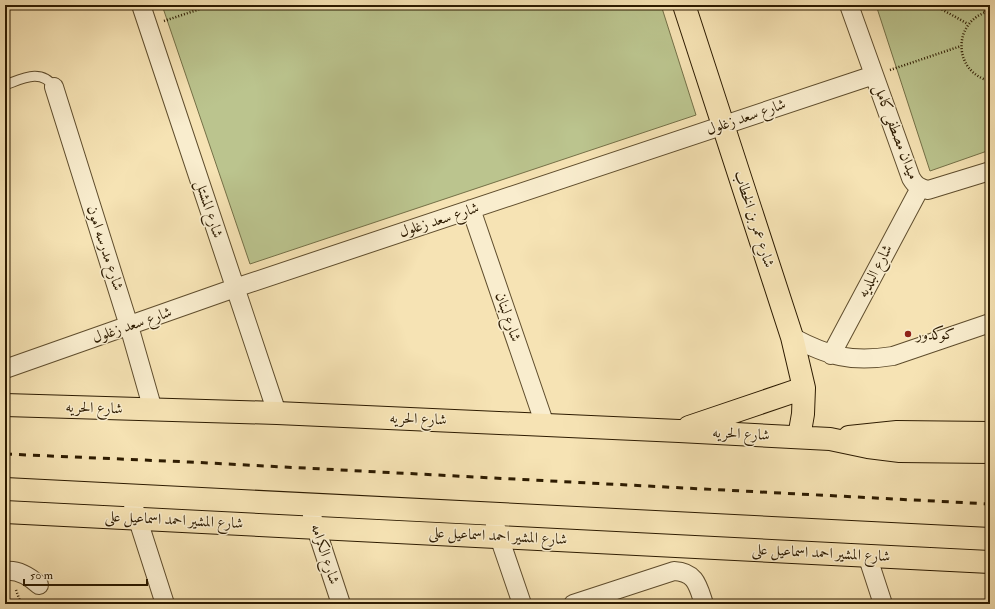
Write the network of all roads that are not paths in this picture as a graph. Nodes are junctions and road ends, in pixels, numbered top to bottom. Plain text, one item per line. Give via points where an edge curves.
1 (141, 5) edge
2 (684, 5) edge
3 (849, 5) edge
4 (874, 75) junction
5 (5, 85) edge
6 (54, 87) joint
7 (724, 125) junction
8 (990, 171) edge
9 (920, 188) junction
10 (471, 209) junction
11 (235, 288) junction
12 (990, 323) edge
13 (129, 326) junction
14 (792, 337) junction
15 (832, 355) junction
16 (5, 369) edge
17 (804, 388) junction
18 (5, 405) edge
19 (153, 410) junction
20 (277, 413) junction
21 (545, 425) junction
22 (679, 431) junction
23 (990, 433) edge
24 (799, 437) junction
25 (830, 439) junction
26 (990, 452) edge
27 (5, 489) edge
28 (130, 495) junction
29 (309, 504) junction
30 (5, 512) edge
31 (491, 513) junction
32 (137, 518) junction
33 (315, 527) junction
34 (499, 537) junction
35 (990, 539) edge
36 (867, 555) junction
37 (990, 562) edge
38 (5, 571) edge
39 (39, 585) dead end
40 (165, 604) edge
41 (341, 604) edge
42 (522, 604) edge
43 (573, 604) edge
44 (704, 604) edge
45 (883, 604) edge

1 - 11 street, شارع المشتل
2 - 7 main road, شارع عمر بن الخطاب
3 - 4 street, ميدان مصطفى كامل
4 - 7 street, شارع سعد زغلول
4 - 9 street, ميدان مصطفى كامل via 911,178
5 - 6 lane via 37,76 50,81
6 - 13 street, شارع مدرسه امون
7 - 10 street, شارع سعد زغلول
7 - 14 main road, شارع عمر بن الخطاب
8 - 9 street, ميدان مصطفى كامل via 936,189
9 - 15 street, شارع البلديه
10 - 11 street, شارع سعد زغلول
10 - 21 street, شارع لبنان
11 - 13 street, شارع سعد زغلول
11 - 20 street, شارع المشتل
12 - 15 street via 893,356 862,360
13 - 16 street, شارع سعد زغلول
13 - 19 street, شارع مدرسه امون
14 - 15 street
14 - 17 main road, شارع عمر بن الخطاب
17 - 22 main road
17 - 24 main road, شارع عمر بن الخطاب
18 - 19 main road, شارع الحريه
19 - 20 main road, شارع الحريه
20 - 21 main road, شارع الحريه
21 - 22 main road, شارع الحريه
22 - 24 main road, شارع الحريه
23 - 25 main road, شارع الحريه via 897,432
24 - 25 main road, شارع الحريه
25 - 26 main road, شارع الحريه via 895,450
27 - 28 main road, شارع المشير احمد اسماعيل على
28 - 29 main road, شارع المشير احمد اسماعيل على
28 - 32 street
29 - 31 main road, شارع المشير احمد اسماعيل على
29 - 33 street, شارع الكرامه
30 - 32 main road, شارع المشير احمد اسماعيل على
31 - 34 street
31 - 35 main road, شارع المشير احمد اسماعيل على
32 - 33 main road, شارع المشير احمد اسماعيل على
32 - 40 street
33 - 34 main road, شارع المشير احمد اسماعيل على
33 - 41 street, شارع الكرامه
34 - 36 main road, شارع المشير احمد اسماعيل على
34 - 42 street
36 - 37 main road, شارع المشير احمد اسماعيل على
36 - 45 street
38 - 39 street via 26,575
43 - 44 street via 674,571 692,576

